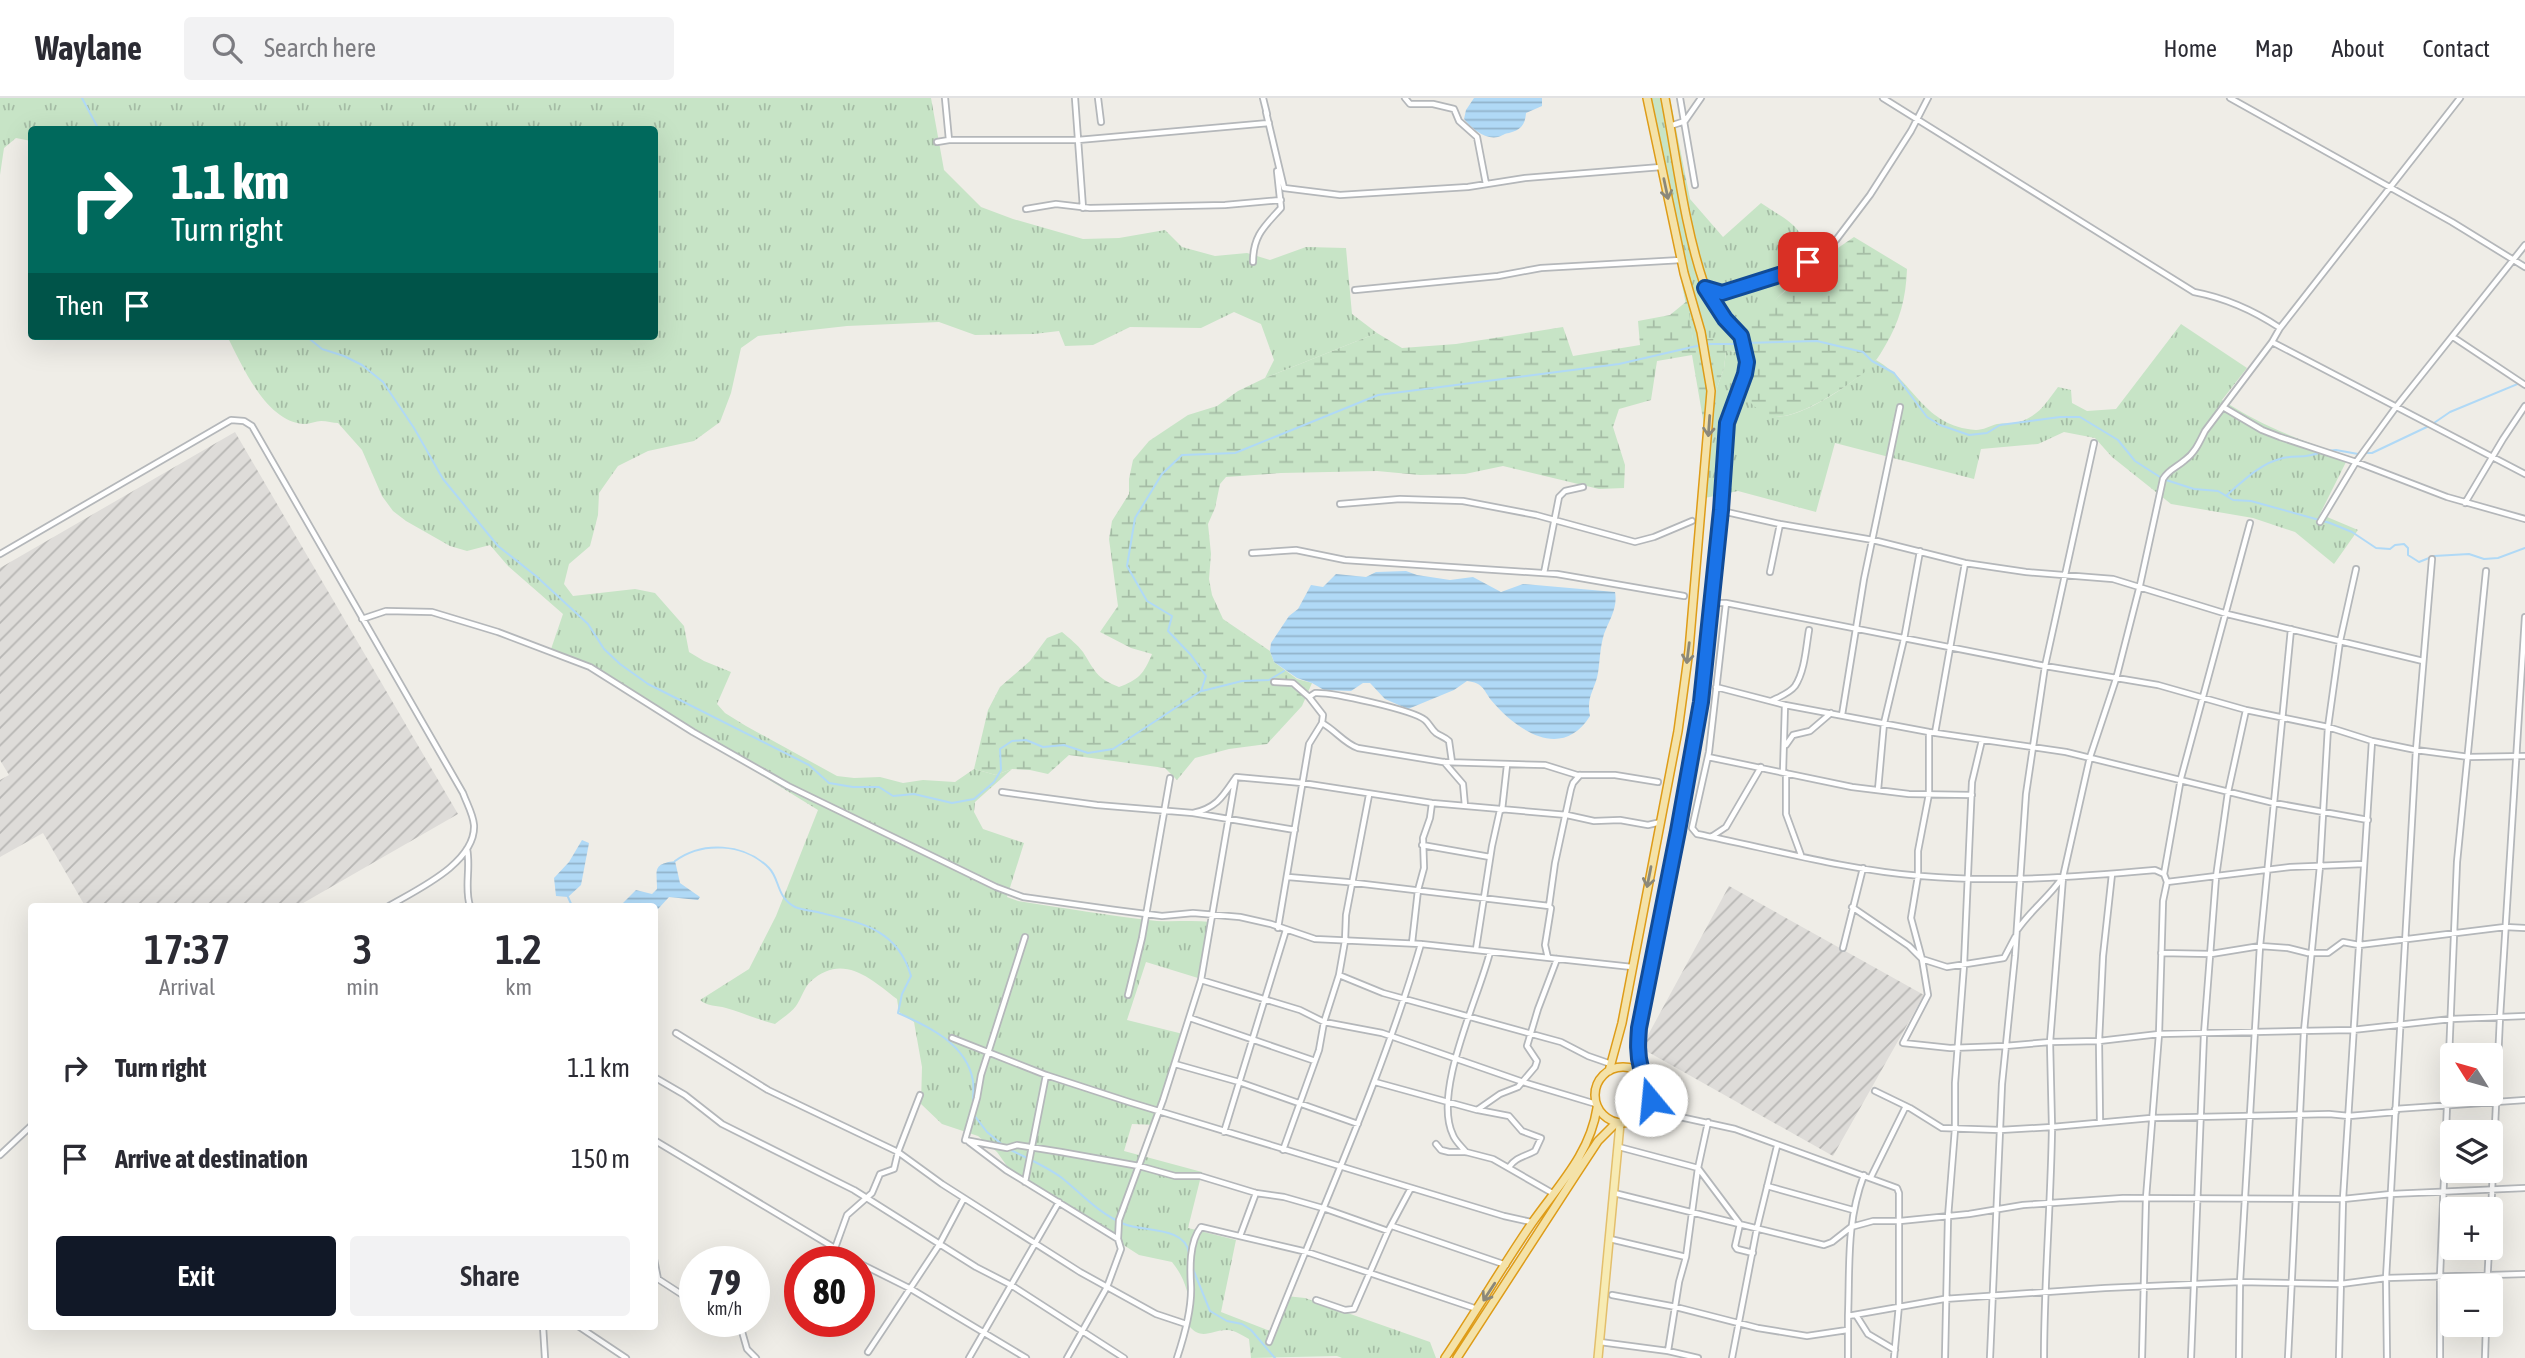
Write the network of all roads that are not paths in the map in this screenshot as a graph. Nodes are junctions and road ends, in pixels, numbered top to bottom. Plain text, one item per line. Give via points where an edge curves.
1 (945, 98) edge
2 (1075, 98) edge
3 (1098, 98) edge
4 (1263, 98) edge
5 (1405, 98) edge
6 (1647, 98) edge
7 (1665, 98) edge
8 (1680, 98) edge
9 (1701, 98) edge
10 (1883, 98) edge
11 (1928, 98) edge
12 (2230, 98) edge
13 (2460, 98) edge
14 (1266, 112) dead end
15 (1917, 120) junction
16 (1685, 121) junction
17 (1101, 122) dead end
18 (1270, 123) junction
19 (1670, 126) junction
20 (949, 140) junction
21 (1078, 140) junction
22 (937, 142) dead end
23 (1661, 167) junction
24 (1486, 184) junction
25 (1695, 185) dead end
26 (2388, 188) junction
27 (1280, 200) junction
28 (1083, 208) junction
29 (1026, 209) dead end
30 (2525, 245) edge
31 (1682, 260) junction
32 (2514, 261) junction
33 (1253, 262) dead end
34 (2525, 267) edge
35 (1705, 288) junction
36 (1355, 290) dead end
37 (2280, 328) junction
38 (2453, 337) junction
39 (2272, 342) junction
40 (2525, 385) edge
41 (2525, 406) edge
42 (1900, 407) dead end
43 (2223, 407) junction
44 (2396, 407) junction
45 (2094, 443) dead end
46 (2493, 457) junction
47 (2356, 461) junction
48 (2525, 474) edge
49 (1583, 488) dead end
50 (2465, 503) junction
51 (1340, 504) dead end
52 (1721, 510) junction
53 (2525, 519) edge
54 (1692, 521) dead end
55 (1556, 522) junction
56 (2320, 522) dead end
57 (2250, 523) dead end
58 (1780, 524) junction
59 (1873, 540) junction
60 (1920, 551) junction
61 (1252, 553) dead end
62 (0, 554) edge
63 (2432, 559) dead end
64 (1965, 563) junction
65 (2356, 569) dead end
66 (2486, 571) dead end
67 (1770, 572) dead end
68 (1544, 573) junction
69 (2064, 573) junction
70 (2140, 586) junction
71 (1684, 596) dead end
72 (1712, 603) junction
73 (1726, 603) junction
74 (2227, 614) junction
75 (2525, 617) edge
76 (362, 619) junction
77 (1855, 629) junction
78 (2291, 629) junction
79 (1809, 630) dead end
80 (1904, 639) junction
81 (2340, 641) junction
82 (1950, 648) junction
83 (2424, 661) junction
84 (2045, 666) junction
85 (2116, 679) junction
86 (1274, 682) dead end
87 (1716, 688) junction
88 (2202, 696) junction
89 (1309, 697) junction
90 (1770, 701) junction
91 (1785, 705) junction
92 (2246, 710) junction
93 (1831, 712) junction
94 (1842, 715) junction
95 (2283, 719) junction
96 (1322, 723) junction
97 (1884, 723) junction
98 (2328, 727) junction
99 (1932, 732) junction
100 (1982, 740) junction
101 (2372, 741) junction
102 (2032, 747) junction
103 (1783, 748) junction
104 (2416, 750) junction
105 (1708, 757) junction
106 (2090, 757) junction
107 (2469, 757) junction
108 (2525, 757) edge
109 (2515, 758) junction
110 (1443, 762) junction
111 (1451, 762) junction
112 (1507, 765) junction
113 (1761, 767) junction
114 (1785, 772) junction
115 (1580, 775) junction
116 (1236, 777) junction
117 (1170, 778) dead end
118 (2181, 778) junction
119 (1658, 782) dead end
120 (1302, 783) junction
121 (1878, 790) junction
122 (1002, 792) dead end
123 (2228, 792) junction
124 (1928, 794) junction
125 (1972, 794) junction
126 (1369, 795) junction
127 (1432, 803) junction
128 (2274, 803) junction
129 (1465, 806) junction
130 (1166, 810) junction
131 (1501, 810) junction
132 (2322, 811) junction
133 (1193, 813) junction
134 (1567, 815) junction
135 (1228, 819) junction
136 (2368, 820) junction
137 (1662, 822) junction
138 (1295, 830) junction
139 (1710, 837) junction
140 (1422, 845) junction
141 (467, 848) junction
142 (1801, 856) junction
143 (1490, 857) junction
144 (2364, 864) junction
145 (2320, 866) junction
146 (1863, 868) junction
147 (2267, 871) junction
148 (2112, 874) junction
149 (2164, 874) junction
150 (1919, 876) junction
151 (1288, 877) junction
152 (2063, 877) junction
153 (2216, 877) junction
154 (2019, 878) junction
155 (1967, 879) junction
156 (2167, 882) junction
157 (1353, 883) junction
158 (1418, 890) junction
159 (1483, 899) junction
160 (394, 903) edge
161 (469, 903) edge
162 (1549, 906) junction
163 (1852, 907) junction
164 (1146, 914) junction
165 (1213, 915) junction
166 (2505, 927) junction
167 (1278, 928) junction
168 (2525, 928) edge
169 (1286, 930) junction
170 (2017, 930) junction
171 (2455, 933) junction
172 (1025, 937) dead end
173 (2406, 938) junction
174 (1345, 942) junction
175 (1412, 943) junction
176 (1421, 944) junction
177 (2359, 945) junction
178 (2260, 946) junction
179 (1843, 947) dead end
180 (1476, 949) junction
181 (1490, 952) junction
182 (2161, 953) junction
183 (2211, 954) junction
184 (2311, 954) junction
185 (1548, 958) junction
186 (1557, 959) junction
187 (1922, 959) junction
188 (1964, 965) junction
189 (1632, 967) junction
190 (1339, 975) junction
191 (1201, 979) junction
192 (1128, 995) dead end
193 (1264, 999) junction
194 (1405, 999) junction
195 (2525, 1016) edge
196 (1468, 1017) junction
197 (2500, 1017) junction
198 (1190, 1018) junction
199 (2451, 1019) junction
200 (1324, 1021) junction
201 (2401, 1023) junction
202 (2352, 1030) junction
203 (2255, 1031) junction
204 (2304, 1031) junction
205 (676, 1033) dead end
206 (2159, 1034) junction
207 (2204, 1034) junction
208 (1530, 1035) junction
209 (1391, 1037) junction
210 (952, 1038) dead end
211 (1253, 1040) junction
212 (2099, 1041) junction
213 (2049, 1042) junction
214 (2450, 1043) edge
215 (2498, 1043) edge
216 (2006, 1046) junction
217 (1957, 1048) junction
218 (988, 1051) junction
219 (1457, 1058) junction
220 (1315, 1061) junction
221 (1175, 1064) junction
222 (1610, 1068) junction
223 (1046, 1075) junction
224 (1643, 1075) junction
225 (658, 1079) edge
226 (1239, 1082) junction
227 (1374, 1082) junction
228 (1522, 1082) junction
229 (1875, 1091) dead end
230 (920, 1095) dead end
231 (2525, 1100) edge
232 (1449, 1101) junction
233 (2503, 1101) edge
234 (1301, 1104) junction
235 (1596, 1106) junction
236 (1906, 1106) junction
237 (2440, 1106) edge
238 (2446, 1106) edge
239 (2495, 1106) edge
240 (1477, 1110) junction
241 (1647, 1110) junction
242 (1159, 1111) junction
243 (2396, 1111) junction
244 (2300, 1114) junction
245 (2249, 1116) junction
246 (2348, 1116) junction
247 (2203, 1117) junction
248 (2151, 1118) junction
249 (1708, 1122) junction
250 (2100, 1122) junction
251 (1618, 1123) junction
252 (1358, 1124) junction
253 (2052, 1127) junction
254 (28, 1129) edge
255 (1955, 1129) junction
256 (2000, 1130) junction
257 (1224, 1132) junction
258 (965, 1140) junction
259 (658, 1142) edge
260 (1436, 1143) dead end
261 (1777, 1146) junction
262 (1619, 1147) junction
263 (1033, 1148) junction
264 (1283, 1150) junction
265 (898, 1152) junction
266 (1466, 1152) junction
267 (0, 1155) edge
268 (1139, 1166) junction
269 (1341, 1167) junction
270 (1509, 1167) junction
271 (1699, 1168) junction
272 (1864, 1175) junction
273 (1871, 1177) junction
274 (1025, 1182) junction
275 (1767, 1186) junction
276 (1411, 1188) junction
277 (2494, 1188) junction
278 (2525, 1188) edge
279 (2443, 1191) junction
280 (1256, 1193) junction
281 (1613, 1193) junction
282 (1554, 1194) junction
283 (2391, 1194) junction
284 (2493, 1197) edge
285 (964, 1198) junction
286 (2147, 1198) junction
287 (2196, 1198) junction
288 (2246, 1198) junction
289 (2297, 1198) junction
290 (866, 1199) junction
291 (2343, 1199) junction
292 (1059, 1202) junction
293 (1323, 1209) junction
294 (1996, 1209) junction
295 (1853, 1210) junction
296 (1692, 1213) junction
297 (1948, 1215) junction
298 (1900, 1221) junction
299 (1533, 1222) junction
300 (1740, 1224) junction
301 (1392, 1226) junction
302 (1851, 1227) junction
303 (1757, 1228) junction
304 (1388, 1231) junction
305 (1240, 1236) junction
306 (1118, 1239) junction
307 (1610, 1239) junction
308 (1034, 1244) junction
309 (939, 1245) junction
310 (828, 1246) edge
311 (836, 1246) edge
312 (1307, 1252) junction
313 (1753, 1253) junction
314 (1686, 1257) junction
315 (1506, 1265) junction
316 (875, 1271) edge
317 (1369, 1273) junction
318 (2440, 1274) edge
319 (2525, 1274) edge
320 (2503, 1275) edge
321 (2440, 1276) edge
322 (2386, 1278) junction
323 (658, 1279) edge
324 (2240, 1282) junction
325 (2194, 1283) junction
326 (2292, 1283) junction
327 (2342, 1284) junction
328 (1011, 1285) junction
329 (2144, 1286) junction
330 (1107, 1287) junction
331 (911, 1289) junction
332 (2044, 1292) junction
333 (679, 1293) edge
334 (1612, 1295) dead end
335 (1994, 1296) junction
336 (1316, 1300) dead end
337 (1899, 1305) junction
338 (1676, 1307) junction
339 (1477, 1309) junction
340 (1856, 1315) junction
341 (1848, 1316) junction
342 (1740, 1322) junction
343 (1186, 1324) junction
344 (543, 1330) edge
345 (584, 1330) edge
346 (1847, 1330) junction
347 (1082, 1331) junction
348 (985, 1332) junction
349 (744, 1337) edge
350 (2440, 1337) edge
351 (2486, 1337) edge
352 (1269, 1342) dead end
353 (1600, 1342) junction
354 (1895, 1350) junction
355 (1668, 1351) junction
356 (869, 1352) dead end
357 (1018, 1355) edge
358 (545, 1358) edge
359 (626, 1358) edge
360 (756, 1358) edge
361 (969, 1358) edge
362 (1026, 1358) edge
363 (1067, 1358) edge
364 (1124, 1358) edge
365 (1177, 1358) edge
366 (1445, 1358) edge
367 (1457, 1358) edge
368 (1598, 1358) edge
369 (1698, 1358) edge
370 (1732, 1358) edge
371 (1848, 1358) edge
372 (1894, 1358) edge
373 (1945, 1358) edge
374 (1990, 1358) edge
375 (2044, 1358) edge
376 (2142, 1358) edge
377 (2191, 1358) edge
378 (2239, 1358) edge
379 (2288, 1358) edge
380 (2339, 1358) edge
381 (2387, 1358) edge
382 (2440, 1358) edge
383 (2485, 1358) edge

1 - 20 street
2 - 21 street
3 - 17 street
4 - 18 street
5 - 24 street via 1410,104 1454,109 1477,137
6 - 23 highway
7 - 19 highway
8 - 16 street
9 - 16 street
10 - 15 street
11 - 15 street
12 - 26 street
13 - 26 street
14 - 24 street via 1284,188 1340,195
15 - 35 street via 1870,195 1822,253 1792,271 1722,293
15 - 37 street via 2194,292 2254,311
16 - 19 street
16 - 25 street
18 - 21 street
18 - 27 street
19 - 35 highway
20 - 21 street
20 - 22 street
21 - 28 street
23 - 24 street
23 -> 31 highway
26 - 32 street
26 - 37 street
27 - 28 street
27 - 33 street via 1281,208 1253,246
28 - 29 street via 1056,204
30 - 32 street
31 - 36 street via 1541,268
31 -> 137 highway via 1707,359 1710,405 1690,637
32 - 34 street
32 - 38 street
35 - 52 highway via 1741,336 1746,350 1745,374 1727,423
37 - 39 street
38 - 40 street
38 - 44 street
39 - 43 street
39 - 44 street
41 - 46 street
42 - 59 street
43 - 47 street via 2262,430
43 - 70 street via 2186,460 2168,470 2163,479
44 - 46 street
44 - 47 street
45 - 69 street
46 - 48 street
46 - 50 street
47 - 50 street
47 - 56 street
49 - 55 street via 1561,495
50 - 53 street
51 - 55 street via 1400,499 1463,501
52 - 58 street
52 - 72 highway
54 - 55 street via 1635,542
55 - 68 street
57 - 74 street
58 - 59 street
58 - 67 street
59 - 60 street
59 - 77 street
60 - 64 street
60 - 80 street
61 - 68 street via 1296,550 1345,560
62 - 76 street via 238,419 251,426
63 - 83 street
64 - 69 street
64 - 82 street
65 - 81 street
66 - 107 street
68 - 71 street
69 - 70 street
69 - 84 street
70 - 74 street
70 - 85 street
72 - 73 street
72 - 224 highway via 1701,702 1639,1028
73 - 77 street
73 - 87 street
74 - 78 street
74 - 88 street
75 - 109 street
76 - 141 street via 463,793 474,827
76 - 164 street via 386,611 432,612 565,656 788,786 996,887 1023,897
77 - 80 street
77 - 94 street
78 - 81 street
78 - 95 street
79 - 90 street via 1795,686
80 - 82 street
80 - 97 street
81 - 83 street
81 - 98 street
82 - 84 street
82 - 99 street
83 - 104 street
84 - 85 street
84 - 102 street
85 - 88 street
85 - 106 street
86 - 89 street via 1293,683
87 - 90 street
87 - 105 street
88 - 92 street
88 - 118 street
89 - 96 street via 1322,712
89 - 111 street via 1331,694 1391,706 1425,720 1449,741
90 - 91 street
91 - 93 street
91 - 103 street
92 - 95 street
92 - 123 street
93 - 94 street
93 - 103 street via 1810,731 1793,735
94 - 97 street
95 - 98 street
95 - 128 street
96 - 110 street via 1353,747
96 - 120 street via 1309,744
97 - 99 street
97 - 121 street
98 - 101 street
98 - 132 street
99 - 100 street
99 - 124 street
100 - 102 street
100 - 125 street
101 - 104 street
101 - 136 street
102 - 106 street
102 - 154 street
103 - 114 street
104 - 107 street
104 - 173 street
105 - 113 street
105 - 139 street via 1692,828
106 - 118 street
106 - 152 street
107 - 109 street
107 - 171 street via 2457,862
108 - 109 street
109 - 166 street
110 - 111 street
110 - 129 street via 1464,784
111 - 112 street
112 - 115 street via 1545,765
112 - 131 street
113 - 114 street
113 - 139 street via 1726,827
114 - 121 street
114 - 142 street via 1786,814
115 - 119 street
115 - 134 street via 1573,783
116 - 120 street
116 - 133 street via 1209,809
116 - 135 street
117 - 130 street
118 - 123 street
118 - 149 street
120 - 126 street
120 - 138 street
121 - 124 street
122 - 130 street
123 - 128 street
123 - 153 street
124 - 125 street
124 - 150 street via 1918,851
125 - 155 street
126 - 127 street
126 - 157 street
127 - 129 street
127 - 140 street
128 - 132 street
128 - 147 street
129 - 131 street
130 - 133 street
130 - 164 street
131 - 134 street
131 - 143 street
132 - 136 street
132 - 145 street
133 - 135 street
134 - 137 street via 1648,825
134 - 162 street
135 - 138 street
135 - 165 street
136 - 144 street
137 -> 189 highway
138 - 151 street
139 - 142 street
140 - 143 street
140 - 158 street via 1424,868
141 - 160 street via 441,875
141 - 161 street
142 - 146 street
143 - 159 street
144 - 145 street
144 - 177 street
145 - 147 street
145 - 184 street
146 - 150 street
146 - 163 street
147 - 153 street
147 - 178 street
148 - 149 street via 2155,870
148 - 152 street
148 - 212 street
149 - 156 street
150 - 155 street
150 - 187 street via 1911,918
151 - 157 street
151 - 167 street
152 - 154 street
152 - 170 street
152 - 213 street
153 - 156 street
153 - 183 street
154 - 155 street
154 - 170 street
155 - 188 street
156 - 182 street
157 - 158 street
157 - 174 street
158 - 159 street
158 - 175 street
159 - 162 street
159 - 180 street
162 - 185 street
163 - 179 street
163 - 187 street
164 - 165 street
164 - 192 street
165 - 167 street
165 - 191 street
166 - 168 street
166 - 171 street
166 - 197 street
167 - 169 street
169 - 174 street
169 - 193 street
170 - 188 street via 2004,958
170 - 216 street
171 - 173 street
171 - 199 street
172 - 218 street
173 - 177 street
173 - 201 street
174 - 175 street
174 - 190 street
175 - 176 street
176 - 180 street
176 - 194 street
177 - 184 street via 2343,942 2328,953
177 - 202 street
178 - 183 street
178 - 184 street
178 - 203 street
180 - 181 street
181 - 185 street
181 - 196 street
182 - 183 street
182 - 206 street
183 - 207 street
184 - 204 street
185 - 186 street
186 - 189 street
186 - 208 street
187 - 188 street via 1947,967
187 - 217 street via 1928,995 1903,1043
188 - 217 street
189 - 222 highway
190 - 194 street
190 - 200 street
191 - 193 street
191 - 198 street
193 - 200 street
193 - 211 street
194 - 196 street
194 - 209 street
195 - 197 street
196 - 208 street
196 - 219 street
197 - 199 street
197 - 215 street
198 - 211 street
198 - 221 street
199 - 201 street
199 - 214 street
200 - 209 street
200 - 220 street
201 - 202 street
201 - 243 street
202 - 204 street
202 - 246 street
203 - 204 street
203 - 207 street
203 - 245 street
204 - 244 street
205 - 265 street via 768,1090
206 - 207 street
206 - 212 street
206 - 248 street
207 - 247 street
208 - 222 street via 1561,1042
208 - 228 street via 1527,1046 1537,1061
209 - 219 street
209 - 227 street
210 - 218 street
211 - 220 street
211 - 226 street
212 - 213 street
212 - 250 street
213 - 216 street
213 - 253 street
216 - 217 street
216 - 256 street
217 - 255 street
218 - 223 street
218 - 258 street
219 - 228 street
219 - 232 street
220 - 234 street
221 - 226 street
221 - 242 street
222 - 224 highway via 1627,1067
222 - 235 highway via 1596,1086
223 - 242 street
223 - 263 street
224 - 241 highway via 1651,1094
225 - 290 street via 722,1124
226 - 234 street
226 - 257 street
227 - 232 street
227 - 252 street
228 - 235 street
228 - 240 street
229 - 236 street
230 - 265 street
231 - 233 street
232 - 240 street
232 - 266 street via 1451,1132
234 - 252 street
234 - 264 street
235 - 251 highway via 1605,1118
235 - 282 highway via 1584,1150
236 - 255 street via 1942,1128
236 - 273 street
237 - 243 street
238 - 279 street
239 - 277 street
240 - 270 street via 1509,1116 1522,1131 1541,1138 1535,1152 1521,1156
241 - 249 street
241 - 251 highway via 1638,1119
242 - 257 street
242 - 268 street
243 - 246 street
243 - 283 street
244 - 245 street
244 - 246 street
244 - 289 street
245 - 247 street
245 - 288 street
246 - 291 street
247 - 248 street
247 - 287 street
248 - 250 street
248 - 286 street
249 - 261 street
249 - 271 street
250 - 253 street
251 - 262 main road
251 - 367 highway via 1598,1141 1574,1176
252 - 269 street
253 - 256 street
253 - 332 street
254 - 267 street
255 - 256 street
255 - 297 street
256 - 294 street
257 - 264 street
258 - 263 street
258 - 274 street
259 - 310 street
260 - 266 street via 1441,1150
261 - 272 street
261 - 275 street
262 - 271 street
262 - 281 main road
263 - 268 street
263 - 274 street
264 - 269 street
265 - 285 street
265 - 290 street via 894,1169 880,1174
266 - 270 street
268 - 280 street via 1175,1176 1200,1176
268 - 306 street via 1119,1220
269 - 276 street
269 - 293 street
270 - 282 street
271 - 296 street
271 - 300 street
272 - 273 street
272 - 295 street
273 - 298 street via 1897,1188
274 - 292 street
275 - 295 street
275 - 303 street
276 - 299 street
276 - 301 street
277 - 278 street
277 - 279 street
277 - 284 street
279 - 283 street
279 - 318 street
280 - 293 street
280 - 305 street
281 - 296 street
281 - 307 main road
282 - 299 highway
283 - 291 street
283 - 322 street
285 - 308 street
285 - 309 street
286 - 287 street
286 - 294 street
286 - 329 street
287 - 288 street
287 - 325 street
288 - 289 street
288 - 324 street
289 - 291 street
289 - 326 street
290 - 309 street
290 - 311 street via 847,1215
291 - 327 street
292 - 306 street
292 - 308 street
293 - 304 street
293 - 312 street
294 - 297 street
294 - 335 street
295 - 302 street
296 - 300 street
296 - 314 street
297 - 298 street
297 - 373 street
298 - 302 street
298 - 337 street
299 - 315 highway
300 - 303 street
300 - 313 street via 1735,1246
301 - 304 street
301 - 315 street
302 - 303 street via 1827,1245
302 - 341 street
303 - 313 street
304 - 317 street
305 - 312 street
305 - 343 street via 1199,1229 1190,1261
306 - 330 street via 1121,1250
307 - 314 street
307 - 353 main road
308 - 328 street
308 - 330 street
309 - 328 street
309 - 331 street
312 - 317 street
312 - 352 street
313 - 342 street
314 - 338 street
315 -> 339 highway
316 - 331 street
317 - 336 street via 1352,1311
317 - 339 street
319 - 320 street
321 - 322 street
322 - 327 street
322 - 381 street
323 - 333 street
324 - 325 street
324 - 326 street
324 - 378 street
325 - 329 street
325 - 377 street
326 - 327 street
326 - 379 street
327 - 380 street
328 - 347 street
328 - 348 street
329 - 332 street
329 - 376 street
330 - 343 street via 1156,1314
330 - 347 street
331 - 348 street
331 - 356 street
332 - 335 street
332 - 375 street
334 - 338 street
335 - 337 street
335 - 374 street
337 - 340 street
337 - 354 street
338 - 342 street
338 - 355 street
339 - 366 highway
340 - 341 street
340 - 354 street via 1868,1334
341 - 346 street
342 - 346 street via 1807,1336
342 - 370 street
343 - 365 street
344 - 358 street
345 - 359 street
346 - 371 street
347 - 363 street
347 - 364 street
348 - 357 street
348 - 361 street
349 - 360 street
350 - 382 street
351 - 383 street
353 - 355 street
353 - 368 main road
354 - 372 street
355 - 369 street
357 - 362 street

